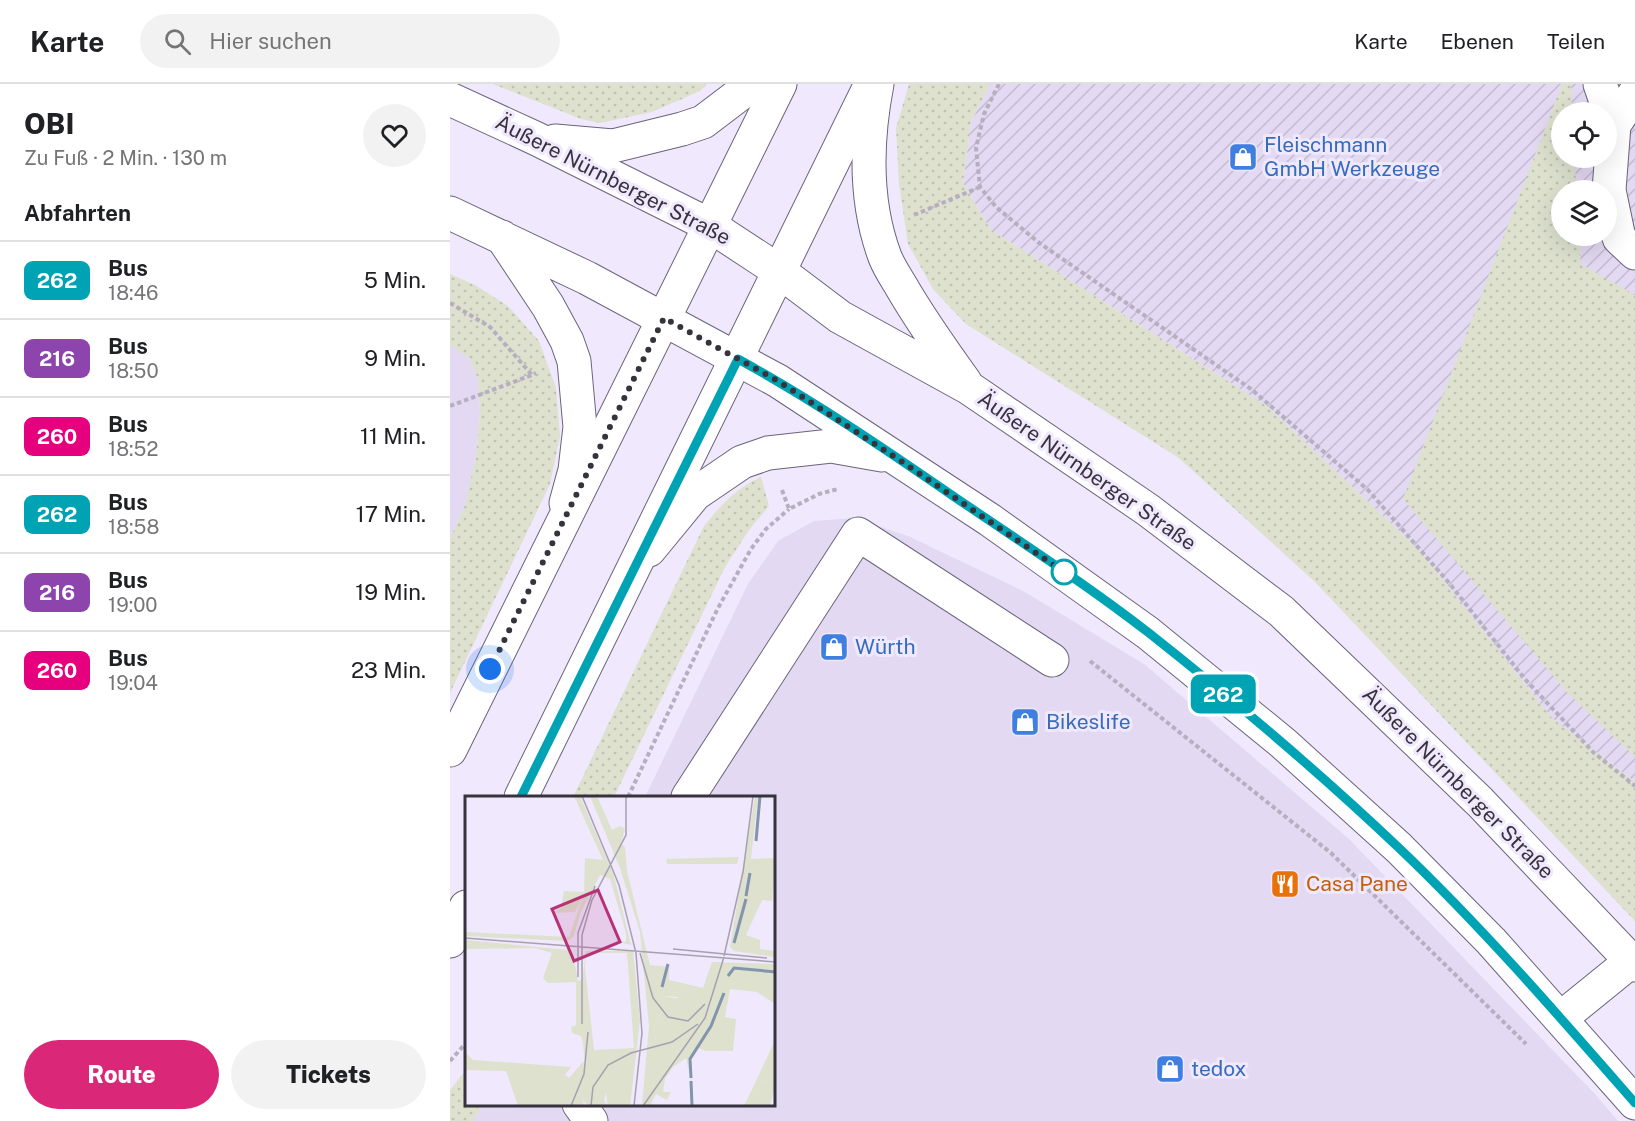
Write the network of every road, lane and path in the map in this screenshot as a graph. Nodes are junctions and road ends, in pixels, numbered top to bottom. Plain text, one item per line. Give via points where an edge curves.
1 (753, 84) edge
2 (780, 84) edge
3 (871, 84) edge
4 (877, 84) edge
5 (999, 84) edge
6 (1600, 84) edge
7 (1635, 93) edge
8 (450, 99) edge
9 (1606, 102) edge
10 (1617, 120) edge
11 (537, 140) junction
12 (1611, 168) edge
13 (450, 213) edge
14 (709, 225) junction
15 (501, 236) junction
16 (1635, 254) edge
17 (779, 271) junction
18 (664, 318) junction
19 (738, 359) junction
20 (532, 375) dead end
21 (969, 388) junction
22 (450, 406) edge
23 (768, 453) junction
24 (898, 459) junction
25 (848, 490) dead end
26 (789, 509) junction
27 (560, 527) junction
28 (637, 564) junction
29 (1066, 657) joint
30 (450, 750) edge
31 (1635, 786) edge
32 (521, 796) edge
33 (628, 796) edge
34 (689, 796) edge
35 (465, 910) edge
36 (450, 941) edge
37 (1634, 961) edge
38 (1561, 1018) junction
39 (465, 1044) edge
40 (1528, 1046) dead end
41 (450, 1061) edge
42 (1635, 1103) edge
43 (580, 1106) edge
44 (591, 1121) edge

1 - 11 main road via 703,122 625,144
2 - 14 main road
3 - 17 main road
4 - 21 main road via 869,123 867,168 877,231 886,259 916,314
5 - 31 path via 984,114 976,148 980,188 996,207 1038,242 1251,388 1368,490 1450,584 1524,678 1593,752
6 - 9 main road
7 - 10 main road
8 - 11 main road, Äußere Nürnberger Straße
11 - 14 main road, Äußere Nürnberger Straße
12 - 16 main road via 1609,190 1619,238
13 - 15 main road
14 - 17 main road, Äußere Nürnberger Straße
14 - 18 main road
15 - 18 main road
15 - 27 main road via 548,306 574,361 580,427
17 - 19 main road
17 - 21 main road, Äußere Nürnberger Straße via 840,317
18 - 19 main road
18 - 27 main road
19 - 24 main road
19 - 28 main road
20 - 22 path
21 - 37 main road, Äußere Nürnberger Straße via 1148,510 1281,611 1480,802
23 - 24 main road via 831,446
23 - 26 path
23 - 28 main road via 742,462 695,494
24 - 38 main road via 1075,579 1283,743 1399,848
25 - 26 path via 819,494
26 - 33 path via 751,549 718,608
27 - 30 main road
28 - 32 main road
29 - 34 main road via 858,534
29 - 40 path via 1331,852
35 - 36 main road
37 - 38 main road
38 - 42 main road
39 - 41 path
43 - 44 main road

